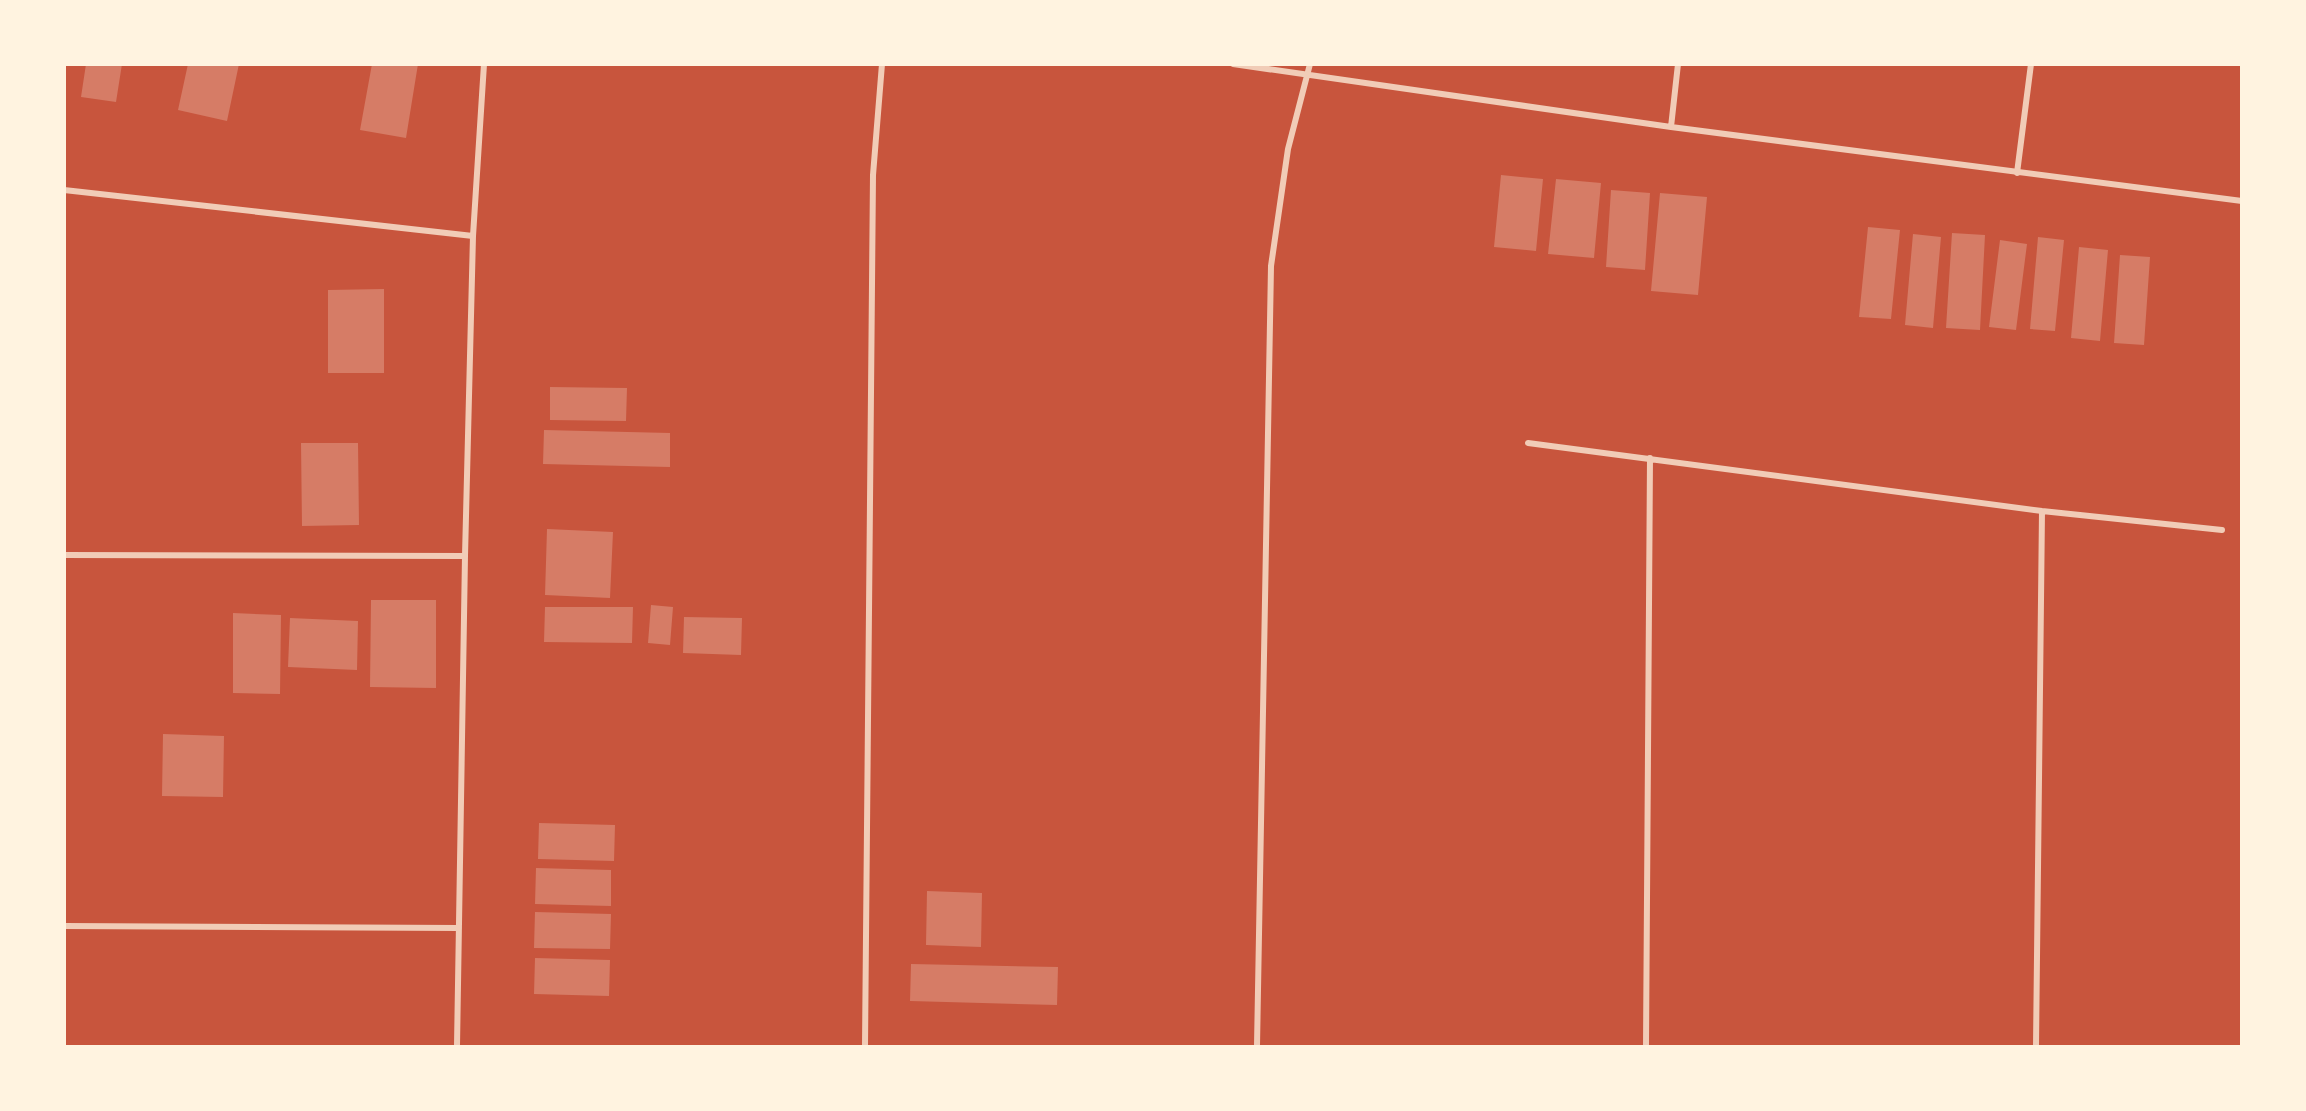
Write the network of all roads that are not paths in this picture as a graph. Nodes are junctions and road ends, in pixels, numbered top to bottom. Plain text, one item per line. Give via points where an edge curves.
1 (484, 64) edge
2 (882, 64) edge
3 (1233, 64) edge
4 (1310, 64) edge
5 (1678, 64) edge
6 (2031, 64) edge
7 (1308, 74) junction
8 (1671, 127) junction
9 (2018, 174) junction
10 (64, 190) edge
11 (2241, 201) edge
12 (473, 236) junction
13 (1528, 443) dead end
14 (1650, 458) junction
15 (2042, 511) junction
16 (2222, 530) dead end
17 (64, 555) edge
18 (465, 556) junction
19 (64, 926) edge
20 (459, 928) junction
21 (457, 1047) edge
22 (865, 1047) edge
23 (1257, 1047) edge
24 (1646, 1047) edge
25 (2036, 1047) edge

1 - 12 street
2 - 22 street via 873,174
3 - 7 street
4 - 7 street
5 - 8 street
6 - 9 street
7 - 8 street
7 - 23 street via 1288,149 1271,266
8 - 9 street
9 - 11 street
10 - 12 street
12 - 18 street
13 - 14 street
14 - 15 street
14 - 24 street
15 - 16 street
15 - 25 street
17 - 18 street
18 - 20 street
19 - 20 street
20 - 21 street

